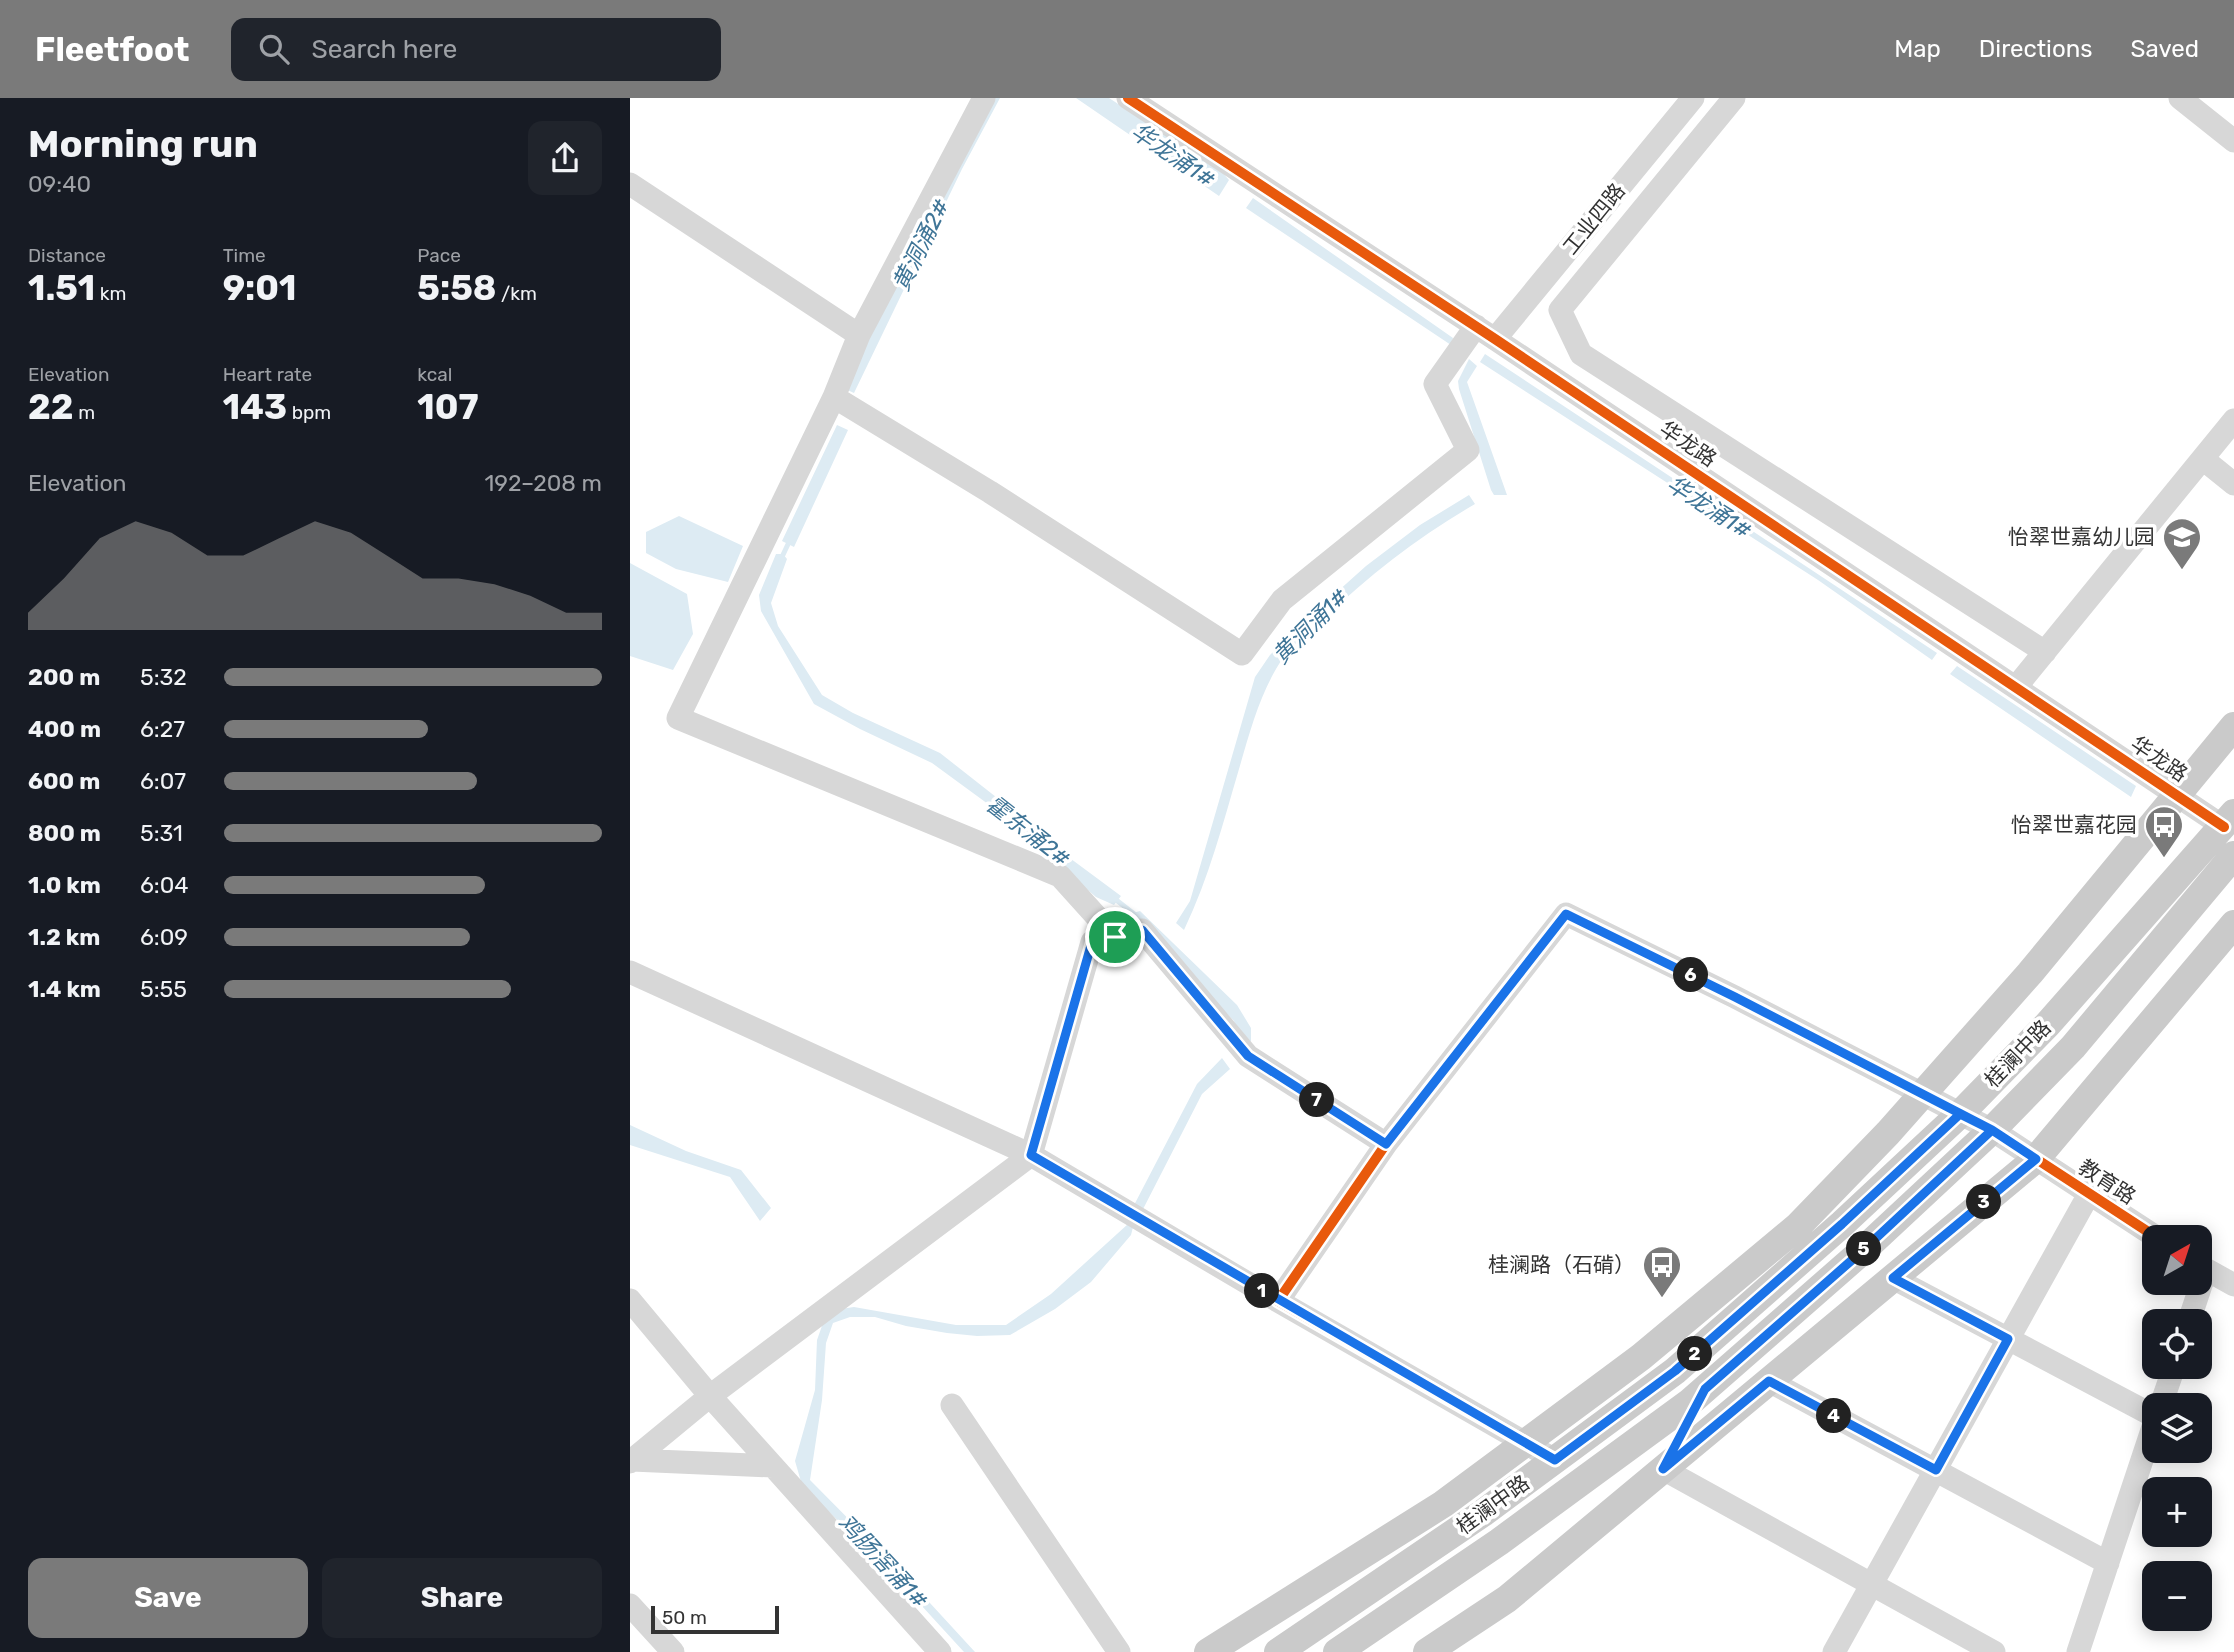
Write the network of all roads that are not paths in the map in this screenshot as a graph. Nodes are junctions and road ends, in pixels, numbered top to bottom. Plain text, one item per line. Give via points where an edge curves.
1 (984, 98) edge
2 (1128, 98) edge
3 (1693, 98) edge
4 (1734, 98) edge
5 (2180, 98) edge
6 (2234, 141) edge
7 (630, 184) edge
8 (1476, 326) junction
9 (859, 335) junction
10 (1495, 339) junction
11 (1639, 391) junction
12 (834, 397) junction
13 (2234, 420) edge
14 (1618, 421) junction
15 (2203, 458) junction
16 (2234, 484) edge
17 (2045, 652) junction
18 (2016, 687) junction
19 (2234, 726) edge
20 (2179, 795) junction
21 (2229, 820) edge
22 (2234, 855) edge
23 (2234, 924) edge
24 (1115, 937) junction
25 (630, 972) edge
26 (1923, 1094) junction
27 (1960, 1114) junction
28 (1992, 1130) junction
29 (1386, 1144) junction
30 (1031, 1155) junction
31 (2036, 1159) junction
32 (2089, 1194) junction
33 (2142, 1228) edge
34 (2212, 1273) edge
35 (1893, 1278) junction
36 (2234, 1285) edge
37 (630, 1300) edge
38 (1278, 1301) junction
39 (2008, 1339) junction
40 (1769, 1381) junction
41 (1705, 1389) junction
42 (710, 1396) junction
43 (952, 1405) dead end
44 (2142, 1410) edge
45 (1524, 1443) junction
46 (1555, 1460) junction
47 (2142, 1460) edge
48 (631, 1461) edge
49 (773, 1466) junction
50 (1663, 1469) junction
51 (1936, 1470) junction
52 (2108, 1563) junction
53 (1873, 1585) junction
54 (630, 1605) edge
55 (673, 1652) edge
56 (940, 1652) edge
57 (1119, 1652) edge
58 (1208, 1652) edge
59 (1278, 1652) edge
60 (1337, 1652) edge
61 (1427, 1652) edge
62 (1834, 1652) edge
63 (1994, 1652) edge
64 (2078, 1652) edge

1 - 9 street
2 - 8 street, 华龙路
3 - 10 street, 工业四路
4 - 11 street via 1560,310 1581,354
5 - 6 street
7 - 9 street
8 - 10 street, 华龙路
8 - 12 street via 1435,384 1468,450 1282,600 1242,654
9 - 12 street
10 - 14 street, 华龙路
11 - 14 street
11 - 17 street
12 - 24 street via 678,718 1060,876
13 - 15 street
14 - 18 street, 华龙路
15 - 16 street
15 - 17 street
17 - 18 street
18 - 20 street, 华龙路
19 - 20 main road
20 - 21 street, 华龙路
20 - 26 main road
21 - 27 main road, 桂澜中路 via 2047,1025
22 - 28 main road, 桂澜中路 via 2073,1047
23 - 31 main road
24 - 29 street via 1142,930 1248,1056
24 - 30 street via 1092,942
25 - 30 street
26 - 27 street, 教育路
26 - 29 street, 教育路 via 1566,914
26 - 45 main road via 1798,1226 1641,1357
27 - 28 street, 教育路
27 - 46 main road, 桂澜中路 via 1675,1371
28 - 31 street, 教育路
28 - 41 main road, 桂澜中路
29 - 38 street
30 - 38 street
30 - 42 street
31 - 32 street, 教育路
31 - 35 main road
32 - 33 street, 教育路
32 - 39 street
34 - 36 street
35 - 39 street
35 - 40 main road
37 - 42 street
38 - 45 street
39 - 44 street
39 - 51 street
40 - 50 main road
40 - 51 street
41 - 50 main road
41 - 60 main road, 桂澜中路 via 1499,1542
42 - 48 street
42 - 49 street
43 - 57 street
45 - 46 street
45 - 58 main road via 1443,1504
46 - 59 main road, 桂澜中路
47 - 52 street
48 - 49 street
49 - 56 street
50 - 53 street
50 - 61 main road via 1507,1599
51 - 52 street
51 - 53 street
52 - 64 street
53 - 62 street
53 - 63 street
54 - 55 street

